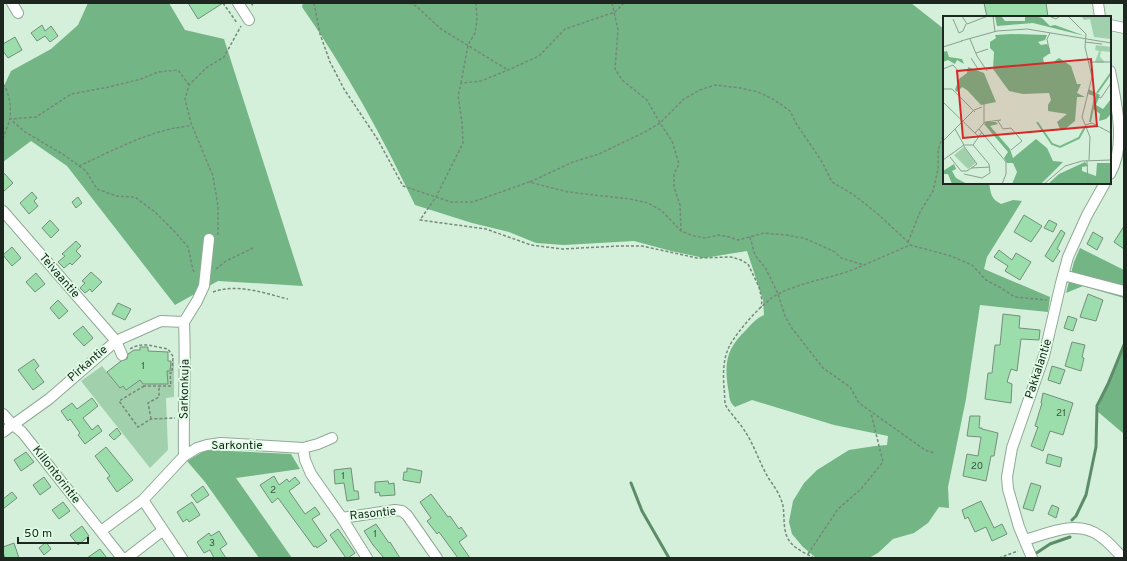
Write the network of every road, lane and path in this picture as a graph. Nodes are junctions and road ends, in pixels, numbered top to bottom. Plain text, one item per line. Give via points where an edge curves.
1 (12, 3) edge
2 (223, 3) edge
3 (238, 3) edge
4 (251, 3) edge
5 (314, 3) edge
6 (409, 3) edge
7 (476, 3) edge
8 (612, 3) edge
9 (624, 3) edge
10 (1098, 3) edge
11 (254, 8) dead end
12 (615, 12) junction
13 (18, 13) dead end
14 (247, 16) joint
15 (1100, 16) edge
16 (236, 23) dead end
17 (1111, 25) edge
18 (1124, 28) edge
19 (468, 45) junction
20 (508, 70) junction
21 (1111, 77) edge
22 (461, 83) junction
23 (3, 84) edge
24 (189, 85) junction
25 (10, 118) junction
26 (660, 124) junction
27 (192, 126) junction
28 (943, 136) edge
29 (3, 139) edge
30 (79, 166) junction
31 (1111, 172) edge
32 (529, 182) junction
33 (1104, 184) edge
34 (436, 197) junction
35 (3, 211) edge
36 (681, 232) junction
37 (750, 237) junction
38 (214, 240) joint
39 (908, 242) junction
40 (910, 245) junction
41 (253, 248) dead end
42 (864, 266) junction
43 (213, 271) dead end
44 (1063, 275) junction
45 (204, 286) junction
46 (1124, 291) edge
47 (778, 294) junction
48 (288, 299) dead end
49 (1057, 300) junction
50 (197, 301) junction
51 (761, 308) junction
52 (184, 322) junction
53 (116, 341) junction
54 (122, 355) joint
55 (173, 357) junction
56 (186, 361) junction
57 (167, 371) dead end
58 (170, 373) junction
59 (159, 386) junction
60 (871, 413) junction
61 (3, 414) edge
62 (167, 418) dead end
63 (151, 419) junction
64 (12, 424) junction
65 (3, 432) edge
66 (332, 438) dead end
67 (303, 448) junction
68 (934, 453) dead end
69 (184, 456) junction
70 (143, 500) junction
71 (342, 518) junction
72 (101, 531) junction
73 (162, 531) junction
74 (1027, 544) junction
75 (807, 554) junction
76 (122, 558) edge
77 (127, 558) edge
78 (182, 558) edge
79 (367, 558) edge
80 (436, 558) edge
81 (814, 558) edge
82 (999, 558) edge
83 (1032, 558) edge
84 (1123, 558) edge

1 - 13 street
2 - 16 path
3 - 14 street
4 - 11 path
5 - 34 path via 320,34 330,62 404,186
6 - 19 path via 416,6 441,29
7 - 19 path via 475,33
8 - 12 path
9 - 12 path
10 - 15 street
12 - 20 path via 565,29 539,56
12 - 26 path via 618,30 615,69 622,80 647,100
14 - 24 path via 224,57 206,68
17 - 18 street
19 - 20 path
19 - 22 path
20 - 22 path via 481,81
21 - 31 street via 1119,121 1115,164
22 - 34 path via 458,96 463,143
23 - 25 path via 12,106
24 - 25 path via 178,70 158,72 122,84 71,94 36,117
24 - 27 path via 185,99
25 - 29 path
25 - 30 path via 25,132
26 - 32 path via 599,154 573,162
26 - 36 path via 672,141 679,164 674,174 674,187 680,204
26 - 39 path via 684,99 715,85 758,92 773,99 790,111 832,182 854,195
27 - 30 path via 182,126 143,137
27 - 38 path via 213,176 218,206
28 - 39 path via 938,150 938,169 933,191 920,212
30 - 45 path via 86,171 97,189 116,196 135,197 176,232 188,247 194,270
32 - 34 path via 473,202 451,202
32 - 36 path via 568,192 648,203 662,211
33 - 44 street, Pakkalantie via 1068,257
34 - 51 path via 420,220 486,229 531,245 562,249 642,246 697,258 731,257 741,260 748,264 759,287
35 - 53 street, Teivaantie
36 - 37 path via 706,238 718,235 738,240
37 - 42 path via 764,233 804,238 835,252 841,258
37 - 47 path via 755,255 766,269
38 - 45 street
39 - 40 path
40 - 42 path
40 - 49 path via 951,256 972,265 986,280 1015,297
41 - 43 path via 226,261
42 - 47 path
44 - 46 street
44 - 49 street, Pakkalantie
45 - 50 street
47 - 51 path
47 - 60 path via 791,328 823,368 850,387 859,403
48 - 50 path via 244,288 232,288 214,291
49 - 74 street, Pakkalantie via 1044,356 1012,448 1007,477 1010,501
50 - 52 street
51 - 75 path via 729,348 723,378 726,405 746,433 782,504 788,538 792,544
52 - 53 street, Pirkantie via 161,321
52 - 56 street, Sarkonkuja
53 - 54 street, Teivaantie
53 - 64 street, Pirkantie via 48,399
54 - 55 path via 134,347 149,345 168,349
55 - 56 path
55 - 58 path
56 - 69 street, Sarkonkuja
57 - 58 path
58 - 59 path via 171,386
59 - 63 path via 159,397 148,403
59 - 63 path via 144,386 119,401 138,427
60 - 68 path via 925,450
60 - 75 path via 883,462 860,489 838,508
61 - 64 street, Killontorintie
62 - 63 path
64 - 65 street, Pirkantie
64 - 72 street, Killontorintie via 22,432
66 - 67 street, Sarkontie
67 - 69 street, Sarkontie via 221,443 197,448
67 - 71 street, Rasontie via 311,474
69 - 70 street, Sarkontie
70 - 72 street, Sarkontie
70 - 73 street
71 - 79 street
71 - 80 street, Rasontie via 402,511
72 - 76 street, Killontorintie
73 - 77 street
73 - 78 street
74 - 82 path
74 - 83 street, Pakkalantie
74 - 84 street via 1059,530 1081,528 1100,536
75 - 81 path

